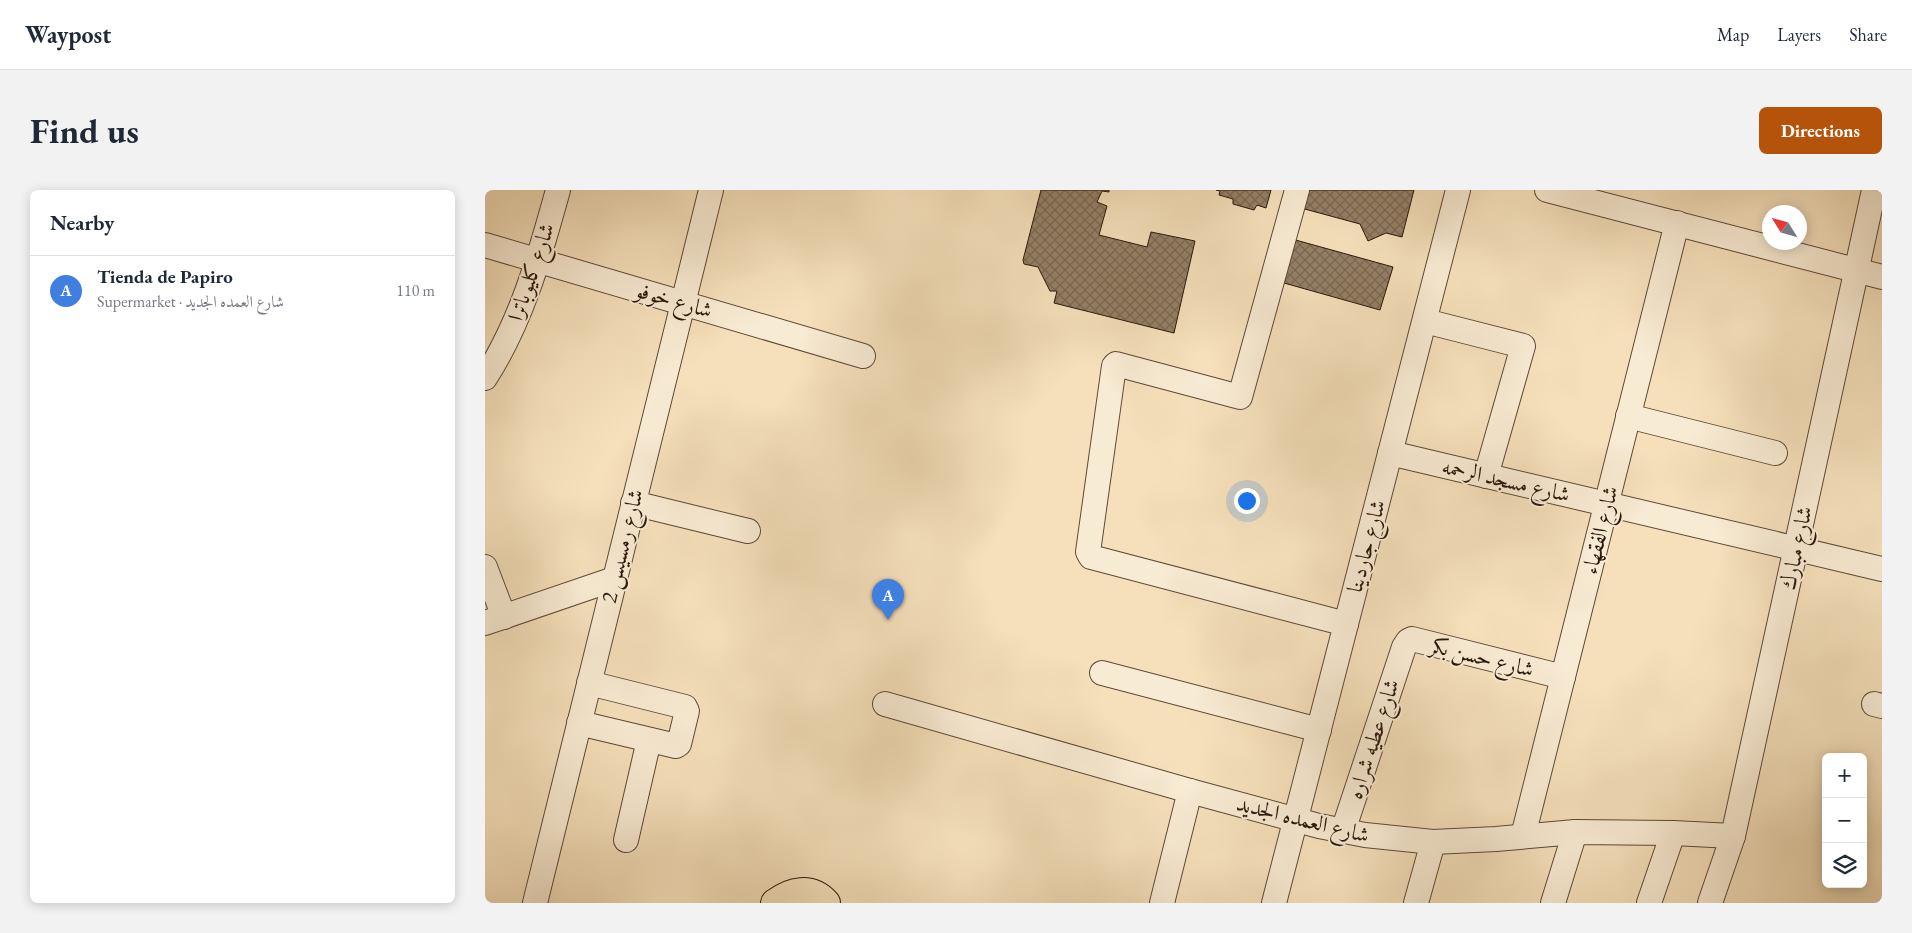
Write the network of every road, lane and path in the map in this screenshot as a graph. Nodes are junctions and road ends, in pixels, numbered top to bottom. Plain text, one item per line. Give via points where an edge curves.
1 (558, 190) edge
2 (711, 190) edge
3 (1297, 190) edge
4 (1459, 190) edge
5 (1547, 190) edge
6 (1874, 190) edge
7 (1677, 223) junction
8 (485, 244) edge
9 (538, 260) junction
10 (1857, 270) junction
11 (1882, 277) edge
12 (682, 302) junction
13 (1425, 321) junction
14 (863, 356) dead end
15 (485, 378) edge
16 (1628, 416) junction
17 (1391, 453) junction
18 (1775, 453) dead end
19 (1486, 476) junction
20 (633, 503) junction
21 (1606, 504) junction
22 (748, 531) dead end
23 (1796, 549) junction
24 (485, 567) edge
25 (1882, 569) edge
26 (614, 579) junction
27 (494, 620) edge
28 (1346, 624) junction
29 (1404, 647) joint
30 (1102, 673) dead end
31 (1563, 677) junction
32 (589, 683) junction
33 (885, 704) dead end
34 (579, 723) junction
35 (1319, 730) junction
36 (649, 740) junction
37 (1191, 791) junction
38 (1296, 819) junction
39 (1343, 831) junction
40 (1575, 832) junction
41 (1673, 833) junction
42 (1523, 836) junction
43 (1733, 836) junction
44 (626, 840) dead end
45 (1433, 842) junction
46 (535, 903) edge
47 (775, 903) edge
48 (826, 903) edge
49 (1163, 903) edge
50 (1274, 903) edge
51 (1416, 903) edge
52 (1553, 903) edge
53 (1649, 903) edge
54 (1710, 903) edge

1 - 9 street, شارع كليوباترا
2 - 12 street, شارع رمسيس 2
3 - 28 street via 1239,397 1114,366 1088,552 1091,557
4 - 13 street, شارع جاردينا
5 - 7 street
6 - 10 street, شارع مبارك
7 - 10 street
7 - 16 street, شارع الفقهاء
8 - 9 street, شارع خوفو
9 - 12 street, شارع خوفو
9 - 15 street, شارع كليوباترا via 519,313
10 - 11 street
10 - 23 street, شارع مبارك
12 - 14 street, شارع خوفو
12 - 20 street, شارع رمسيس 2
13 - 17 street, شارع جاردينا
13 - 19 street via 1523,346
16 - 18 street
16 - 21 street, شارع الفقهاء
17 - 19 street, شارع مسجد الرحمه
17 - 28 street, شارع جاردينا
19 - 21 street, شارع مسجد الرحمه
20 - 22 street
20 - 26 street, شارع رمسيس 2
21 - 23 street, شارع مسجد الرحمه
21 - 31 street, شارع الفقهاء
23 - 25 street, شارع مسجد الرحمه
23 - 43 street, شارع مبارك
24 - 27 street
26 - 27 street
26 - 32 street, شارع رمسيس 2
28 - 35 street, شارع جاردينا
29 - 31 street, شارع حسن بكر via 1412,639
29 - 39 street, شارع عطيه شراره
30 - 35 street
31 - 42 street, شارع الفقهاء
32 - 34 street, شارع رمسيس 2
32 - 36 street via 686,708 677,746
33 - 37 street, شارع العمده الجديد
34 - 36 street
34 - 46 street, شارع رمسيس 2
35 - 38 street, شارع جاردينا
36 - 44 street
37 - 38 street, شارع العمده الجديد
37 - 49 street
38 - 39 street, شارع العمده الجديد
38 - 50 street, شارع جاردينا
39 - 45 street, شارع العمده الجديد
40 - 41 street, شارع العمده الجديد
40 - 42 street, شارع العمده الجديد
40 - 52 street
41 - 43 street, شارع العمده الجديد
41 - 53 street
42 - 45 street, شارع العمده الجديد
43 - 54 street, شارع مبارك
45 - 51 street
47 - 48 main road via 786,895 806,892

